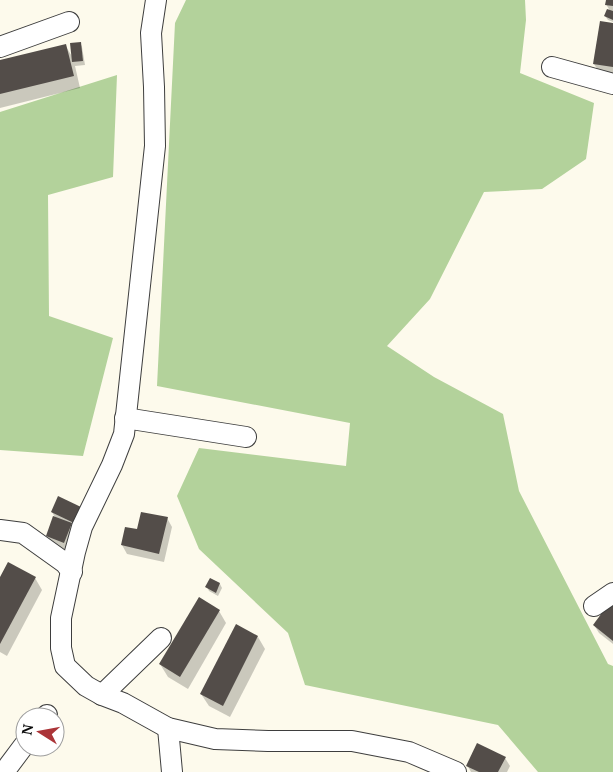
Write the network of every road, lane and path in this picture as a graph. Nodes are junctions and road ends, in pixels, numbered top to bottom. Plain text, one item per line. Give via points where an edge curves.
1 (156, 0) edge
2 (68, 22) dead end
3 (0, 46) edge
4 (552, 67) dead end
5 (613, 84) edge
6 (125, 418) junction
7 (246, 437) dead end
8 (0, 530) edge
9 (72, 572) junction
10 (613, 593) edge
11 (594, 606) dead end
12 (161, 638) dead end
13 (102, 695) junction
14 (168, 728) junction
15 (15, 757) edge
16 (4, 772) edge
17 (172, 772) edge
18 (456, 772) edge

1 - 6 street via 151,33 155,146
2 - 3 street
4 - 5 street
6 - 7 street
6 - 9 street via 119,448 82,527
8 - 9 street via 23,533 65,563
9 - 13 street via 61,618 65,666 86,686
10 - 11 street
12 - 13 street
13 - 14 street
14 - 17 street
14 - 18 street via 215,739 352,741 409,752
15 - 16 street

